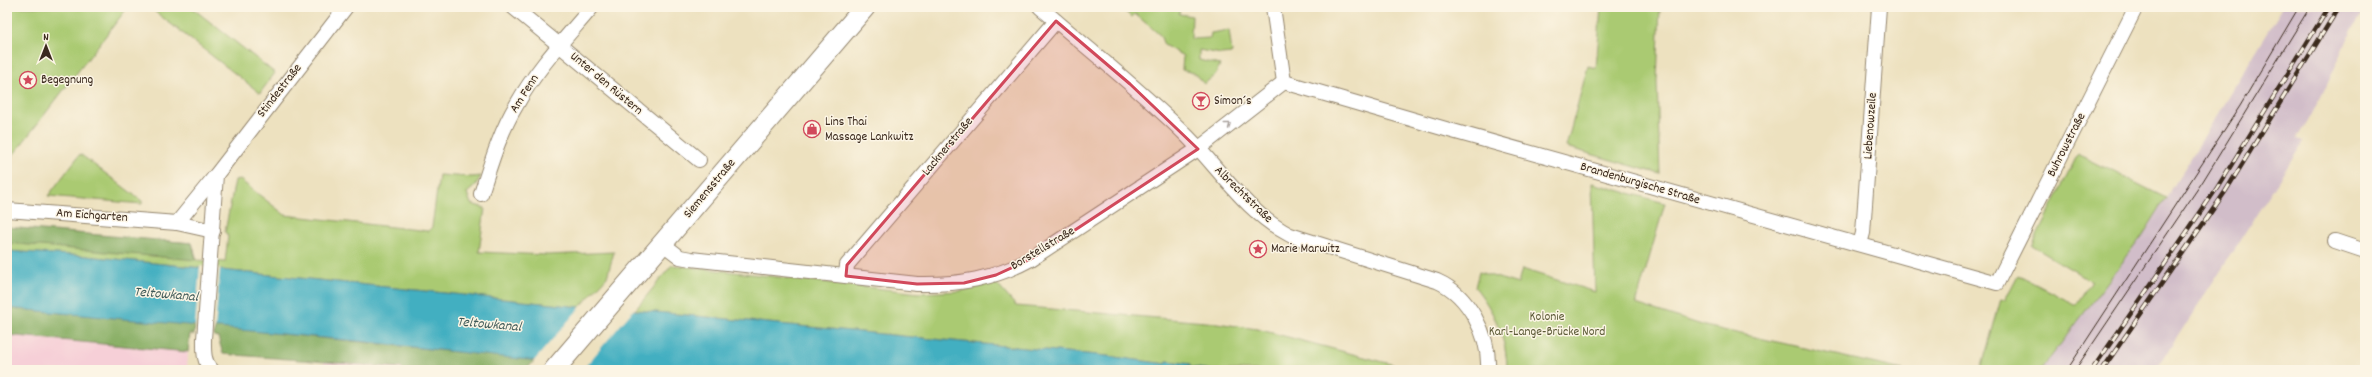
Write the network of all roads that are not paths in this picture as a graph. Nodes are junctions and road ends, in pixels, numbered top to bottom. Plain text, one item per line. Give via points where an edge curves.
1 (346, 7) edge
2 (513, 7) edge
3 (592, 7) edge
4 (865, 7) edge
5 (1040, 7) edge
6 (1273, 7) edge
7 (1879, 7) edge
8 (2136, 7) edge
9 (1056, 21) junction
10 (560, 46) junction
11 (1284, 82) junction
12 (1198, 149) junction
13 (699, 160) dead end
14 (216, 175) junction
15 (481, 194) dead end
16 (7, 210) edge
17 (177, 223) junction
18 (213, 231) junction
19 (2335, 241) dead end
20 (663, 244) junction
21 (1860, 244) junction
22 (2365, 250) edge
23 (846, 276) junction
24 (1997, 283) joint
25 (212, 370) edge
26 (554, 370) edge
27 (1488, 370) edge

1 - 14 street, Stindestraße
2 - 10 street, Unter den Rüstern
3 - 10 street, Am Fenn
4 - 20 main road, Siemensstraße
5 - 9 street, Albrechtstraße
6 - 11 street
7 - 21 street, Liebenowzeile via 1863,233
8 - 24 street, Buhrowstraße
9 - 12 street, Albrechtstraße via 1130,84
9 - 23 street, Lacknerstraße via 847,265
10 - 13 street, Unter den Rüstern
10 - 15 street, Am Fenn via 517,104 494,154
12 -> 11 street, Borstellstraße
11 - 21 street, Brandenburgische Straße
12 - 23 street, Borstellstraße via 1031,259 996,275 964,283 932,285
12 - 27 street, Albrechtstraße via 1261,216 1283,232 1437,280 1453,290 1467,307 1485,339
14 - 17 street, Stindestraße
14 - 18 street
16 - 17 street, Am Eichgarten
17 - 18 street
18 - 25 street via 204,339 205,358
19 - 22 street
20 - 23 street, Borstellstraße via 680,257 691,259
20 - 26 main road, Siemensstraße
21 - 24 street, Brandenburgische Straße

